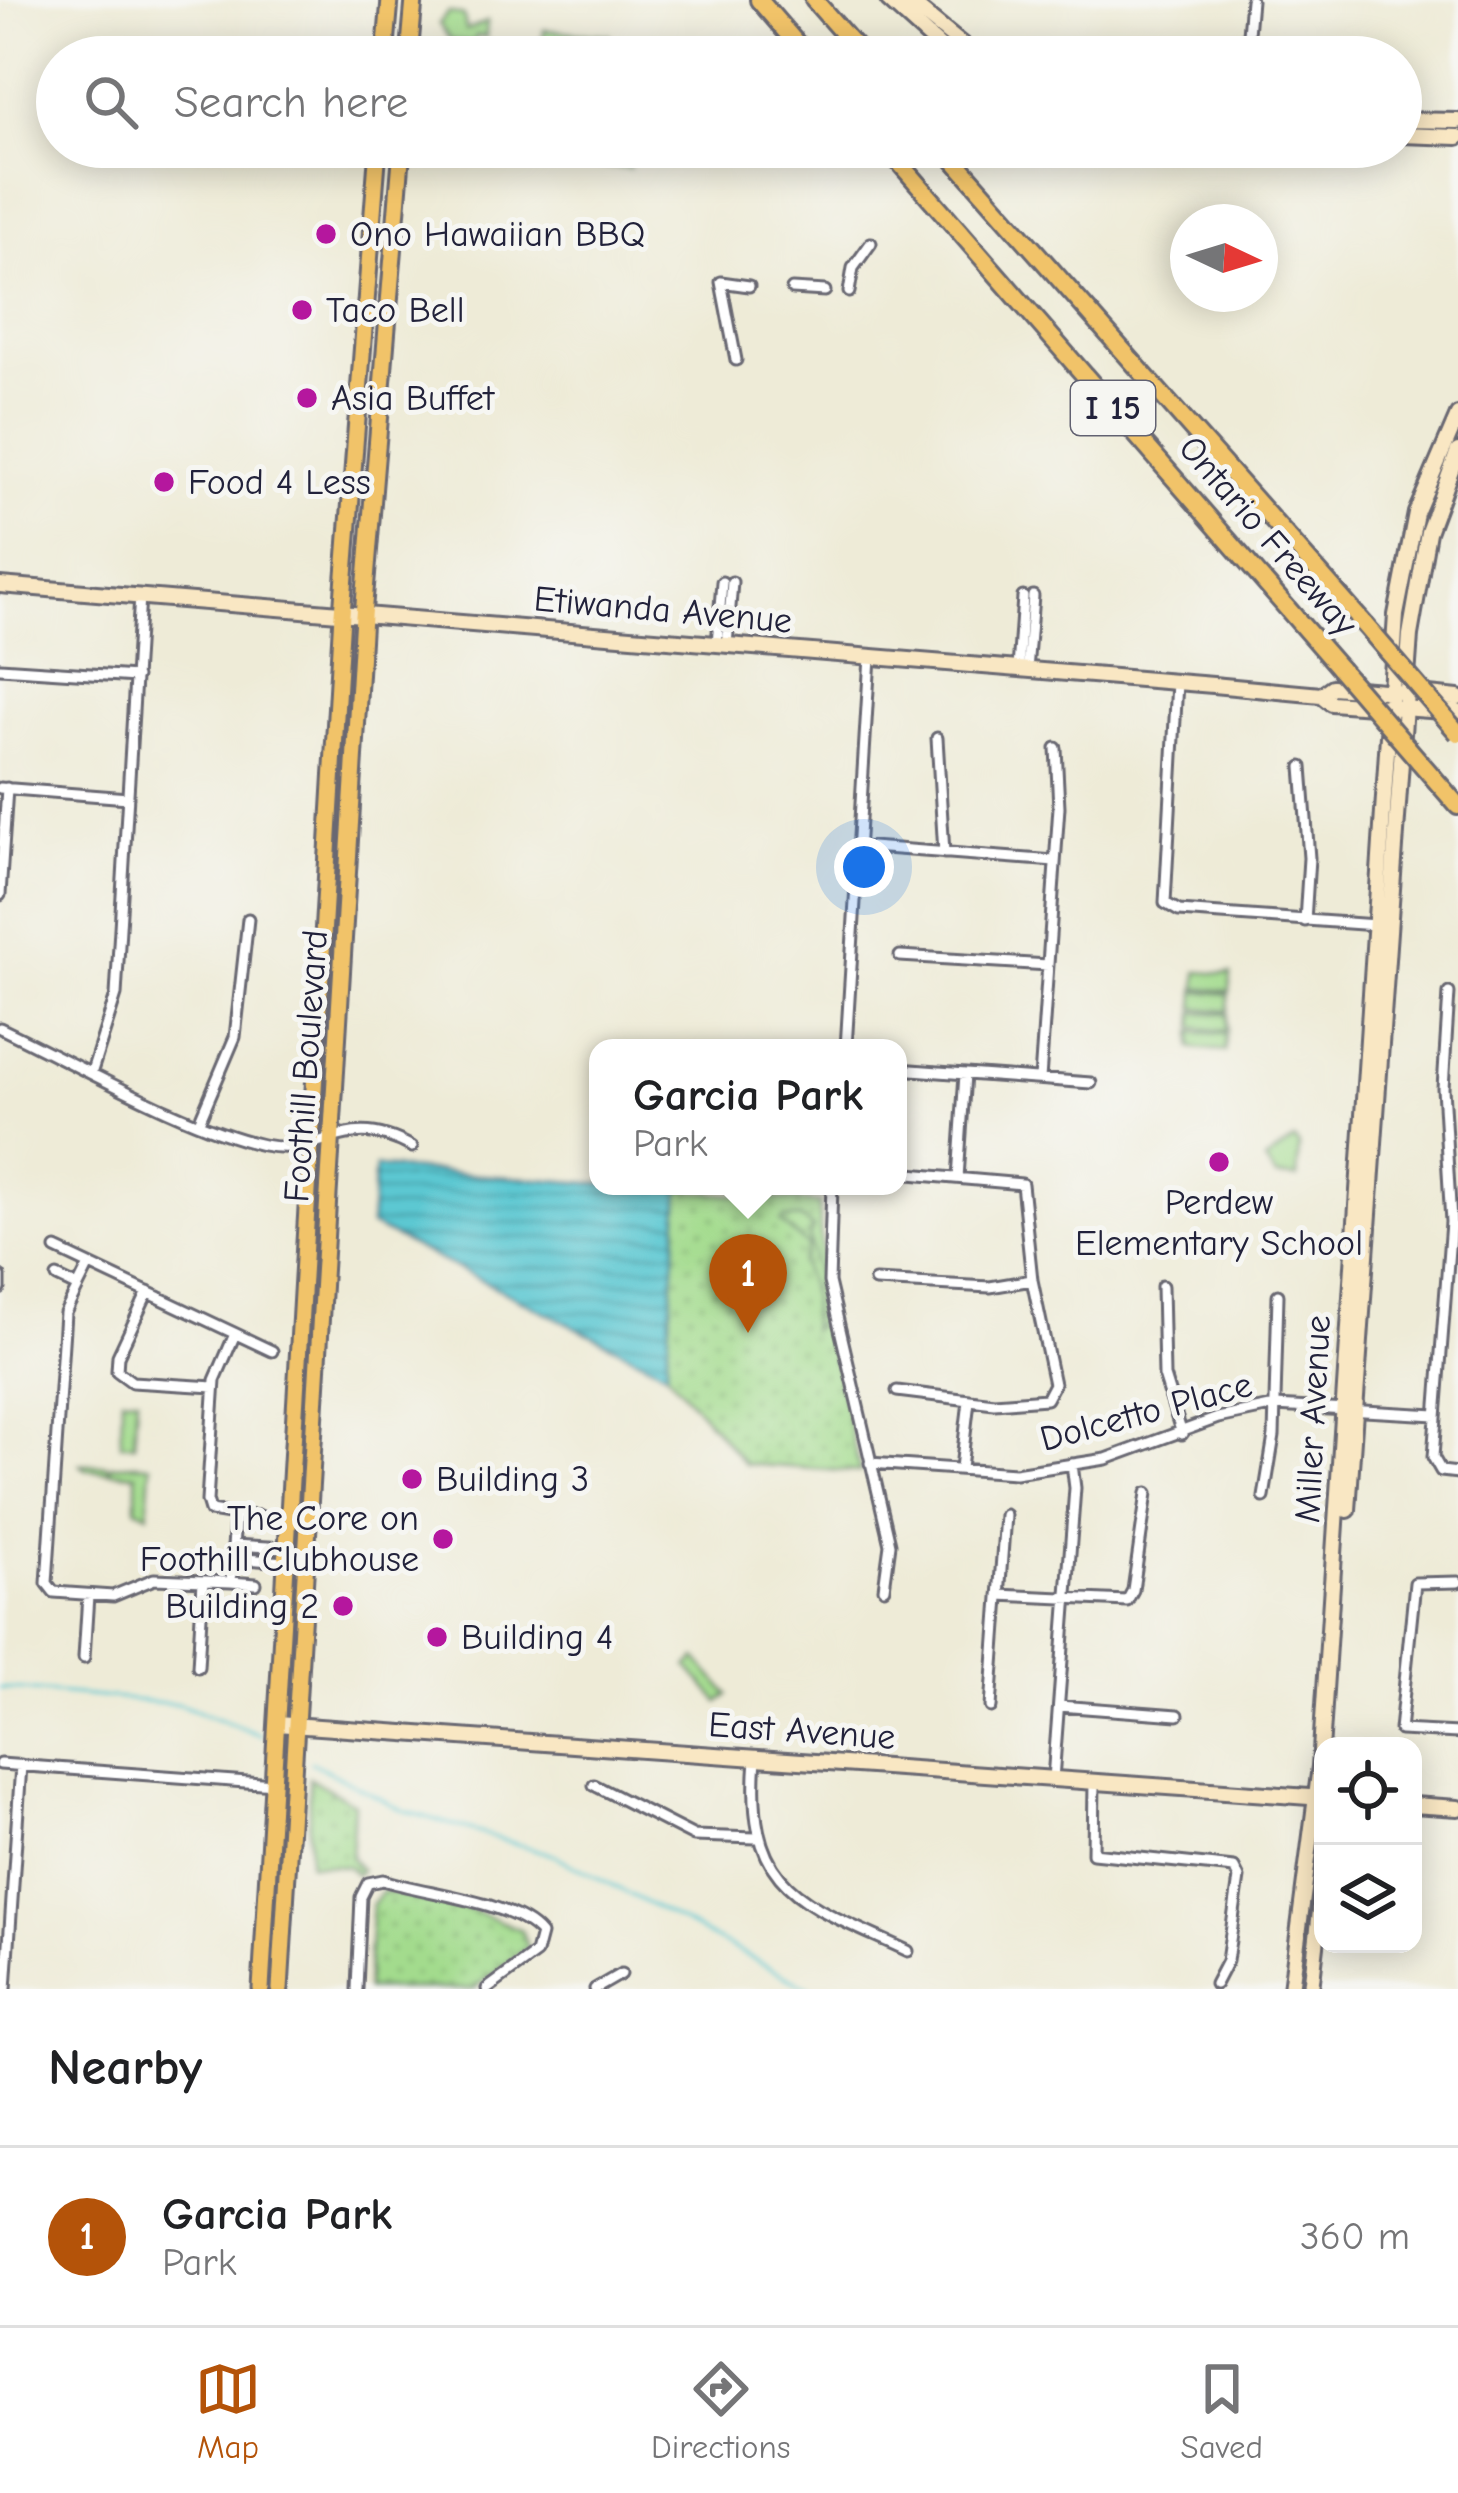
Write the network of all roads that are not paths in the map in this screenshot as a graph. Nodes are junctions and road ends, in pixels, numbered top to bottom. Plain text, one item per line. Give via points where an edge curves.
1 (389, 0) edge
2 (414, 0) edge
3 (745, 0) edge
4 (759, 0) edge
5 (816, 0) edge
6 (888, 0) edge
7 (907, 0) edge
8 (1251, 0) edge
9 (788, 34) joint
10 (386, 36) edge
11 (411, 36) edge
12 (845, 36) edge
13 (928, 36) edge
14 (951, 36) edge
15 (1248, 36) edge
16 (1422, 120) edge
17 (1458, 121) edge
18 (1422, 136) edge
19 (1458, 137) edge
20 (376, 168) edge
21 (400, 168) edge
22 (904, 168) edge
23 (962, 168) edge
24 (872, 243) dead end
25 (748, 286) dead end
26 (792, 289) dead end
27 (825, 291) dead end
28 (849, 292) dead end
29 (736, 360) dead end
30 (1458, 415) edge
31 (1458, 451) edge
32 (727, 582) dead end
33 (0, 585) edge
34 (140, 595) junction
35 (1028, 596) dead end
36 (342, 614) junction
37 (363, 616) junction
38 (722, 645) junction
39 (870, 657) junction
40 (0, 668) edge
41 (1023, 670) junction
42 (136, 677) junction
43 (1177, 682) junction
44 (1458, 698) edge
45 (1398, 700) junction
46 (1458, 712) edge
47 (1458, 733) edge
48 (938, 738) dead end
49 (1056, 748) dead end
50 (1302, 767) dead end
51 (4, 788) edge
52 (128, 798) junction
53 (1458, 806) edge
54 (858, 846) junction
55 (944, 853) junction
56 (1055, 861) junction
57 (0, 895) edge
58 (248, 919) dead end
59 (1305, 921) junction
60 (1383, 926) junction
61 (900, 956) dead end
62 (1048, 965) junction
63 (1449, 993) dead end
64 (0, 1028) edge
65 (847, 1039) edge
66 (1452, 1046) edge
67 (907, 1070) edge
68 (92, 1071) junction
69 (965, 1074) junction
70 (1040, 1079) junction
71 (1090, 1083) dead end
72 (199, 1122) junction
73 (331, 1136) junction
74 (313, 1144) junction
75 (412, 1147) dead end
76 (907, 1174) edge
77 (958, 1178) junction
78 (832, 1195) edge
79 (56, 1250) dead end
80 (89, 1265) junction
81 (0, 1276) edge
82 (57, 1277) dead end
83 (1032, 1280) junction
84 (875, 1281) dead end
85 (1162, 1286) dead end
86 (78, 1287) junction
87 (0, 1289) edge
88 (148, 1292) junction
89 (1278, 1295) dead end
90 (235, 1334) junction
91 (272, 1351) dead end
92 (1440, 1363) junction
93 (1458, 1364) edge
94 (214, 1387) junction
95 (897, 1391) dead end
96 (969, 1401) junction
97 (1275, 1406) junction
98 (1348, 1408) junction
99 (1436, 1415) junction
100 (1182, 1434) junction
101 (871, 1463) junction
102 (1072, 1465) junction
103 (961, 1468) junction
104 (1458, 1473) edge
105 (1147, 1493) dead end
106 (1264, 1497) dead end
107 (235, 1515) junction
108 (1005, 1515) dead end
109 (260, 1516) dead end
110 (233, 1541) junction
111 (286, 1555) junction
112 (232, 1558) junction
113 (203, 1581) junction
114 (231, 1582) junction
115 (1458, 1582) edge
116 (256, 1584) dead end
117 (884, 1588) dead end
118 (88, 1594) junction
119 (999, 1595) junction
120 (1067, 1600) junction
121 (84, 1658) dead end
122 (198, 1667) dead end
123 (1059, 1706) junction
124 (991, 1707) dead end
125 (1178, 1715) dead end
126 (277, 1724) junction
127 (296, 1725) junction
128 (1458, 1733) edge
129 (1324, 1737) edge
130 (1331, 1737) edge
131 (756, 1758) junction
132 (0, 1764) edge
133 (21, 1765) junction
134 (1053, 1779) junction
135 (1094, 1782) junction
136 (274, 1784) junction
137 (594, 1785) dead end
138 (1314, 1797) edge
139 (1422, 1806) edge
140 (1458, 1808) edge
141 (1314, 1837) edge
142 (756, 1838) junction
143 (908, 1952) dead end
144 (1315, 1953) edge
145 (621, 1974) dead end
146 (1215, 1984) dead end
147 (501, 1985) edge
148 (6, 1989) edge
149 (261, 1989) edge
150 (280, 1989) edge
151 (357, 1989) edge
152 (487, 1989) edge
153 (595, 1989) edge
154 (1291, 1989) edge
155 (1311, 1989) edge

1 - 10 main road
2 - 11 main road
3 - 9 highway
4 - 9 highway
5 - 12 highway
6 - 13 main road
7 - 14 main road
8 - 15 street
16 - 17 main road
18 - 19 main road
20 - 36 main road, Foothill Boulevard
21 - 37 main road, Foothill Boulevard
22 - 53 highway, Ontario Freeway / I 15, bridge
23 - 47 highway, Ontario Freeway / I 15, bridge
24 - 28 street via 853,268
25 - 29 street via 721,282
26 - 27 street
30 - 45 main road via 1413,529 1396,615
31 - 45 main road via 1415,584
32 - 38 street
33 - 34 main road, Etiwanda Avenue
34 - 36 main road, Etiwanda Avenue
34 - 42 street
35 - 41 street
36 - 37 main road, Etiwanda Avenue
36 - 74 main road, Foothill Boulevard
37 - 38 main road, Etiwanda Avenue
37 - 73 main road, Foothill Boulevard
38 - 39 main road, Etiwanda Avenue
39 - 41 main road, Etiwanda Avenue
39 - 54 street
40 - 42 street
41 - 43 main road, Etiwanda Avenue
42 - 52 street
43 - 45 main road, Etiwanda Avenue via 1321,695 1331,703
43 - 59 street via 1165,903 1179,911
44 - 45 main road, Etiwanda Avenue
45 - 46 main road, Etiwanda Avenue
45 - 60 main road, Miller Avenue
48 - 55 street
49 - 56 street
50 - 59 street
51 - 52 street
51 - 57 street
52 - 68 street via 115,1005
54 - 55 street
54 - 65 street
55 - 56 street
56 - 62 street
58 - 72 street via 235,1037
59 - 60 street
60 - 98 main road, Miller Avenue
61 - 62 street
62 - 70 street
63 - 66 street
64 - 68 street
66 - 92 street
67 - 69 street
68 - 72 street
69 - 70 street
69 - 77 street
70 - 71 street
72 - 74 street via 260,1144
73 - 74 street
73 - 75 street via 382,1132
73 - 127 main road, Foothill Boulevard
74 - 111 main road, Foothill Boulevard
76 - 77 street
77 - 83 street via 1022,1184
78 - 101 street via 829,1282
79 - 80 street
80 - 86 street
80 - 88 street
81 - 87 street
82 - 86 street
83 - 84 street via 990,1287
83 - 96 street via 1051,1393 1039,1401
85 - 100 street via 1164,1376
86 - 118 street via 65,1313 47,1583 54,1592
88 - 90 street
88 - 94 street via 116,1371 133,1382
89 - 97 street
90 - 91 street
90 - 94 street
92 - 93 street
92 - 99 street
94 - 107 street via 208,1508
95 - 96 street
96 - 103 street
97 - 98 street, Dolcetto Place
97 - 100 street, Dolcetto Place
97 - 106 street
98 - 99 street, Dolcetto Place
98 - 129 main road, Miller Avenue
98 - 130 main road, Miller Avenue
99 - 104 street via 1436,1467
100 - 102 street, Dolcetto Place
101 - 103 street, Dolcetto Place
101 - 117 street via 890,1544
102 - 103 street, Dolcetto Place via 1015,1473
102 - 120 street
105 - 120 street via 1130,1598
107 - 109 street
107 - 110 street
108 - 119 street
110 - 111 street
110 - 112 street
111 - 112 street
111 - 126 main road, Foothill Boulevard
112 - 114 street
113 - 114 street
113 - 118 street via 154,1579 113,1596
113 - 122 street
114 - 116 street
115 - 128 street via 1415,1583 1400,1730
118 - 121 street
119 - 120 street
119 - 124 street
120 - 123 street
123 - 125 street
123 - 134 street
126 - 127 main road, East Avenue
126 - 136 main road, Foothill Boulevard
127 - 131 main road, East Avenue
127 - 150 main road, Foothill Boulevard
131 - 134 main road, East Avenue
131 - 142 street
132 - 133 street
133 - 136 street
133 - 148 street
134 - 135 main road, East Avenue
135 - 138 main road, East Avenue
135 - 146 street via 1093,1853 1234,1868 1227,1961
136 - 149 main road, Foothill Boulevard
137 - 142 street via 694,1837
139 - 140 main road
141 - 154 main road, Miller Avenue
142 - 143 street via 792,1892
144 - 155 main road
145 - 153 street
147 - 151 street via 542,1945 533,1924 383,1880 368,1883 361,1897
147 - 152 street

